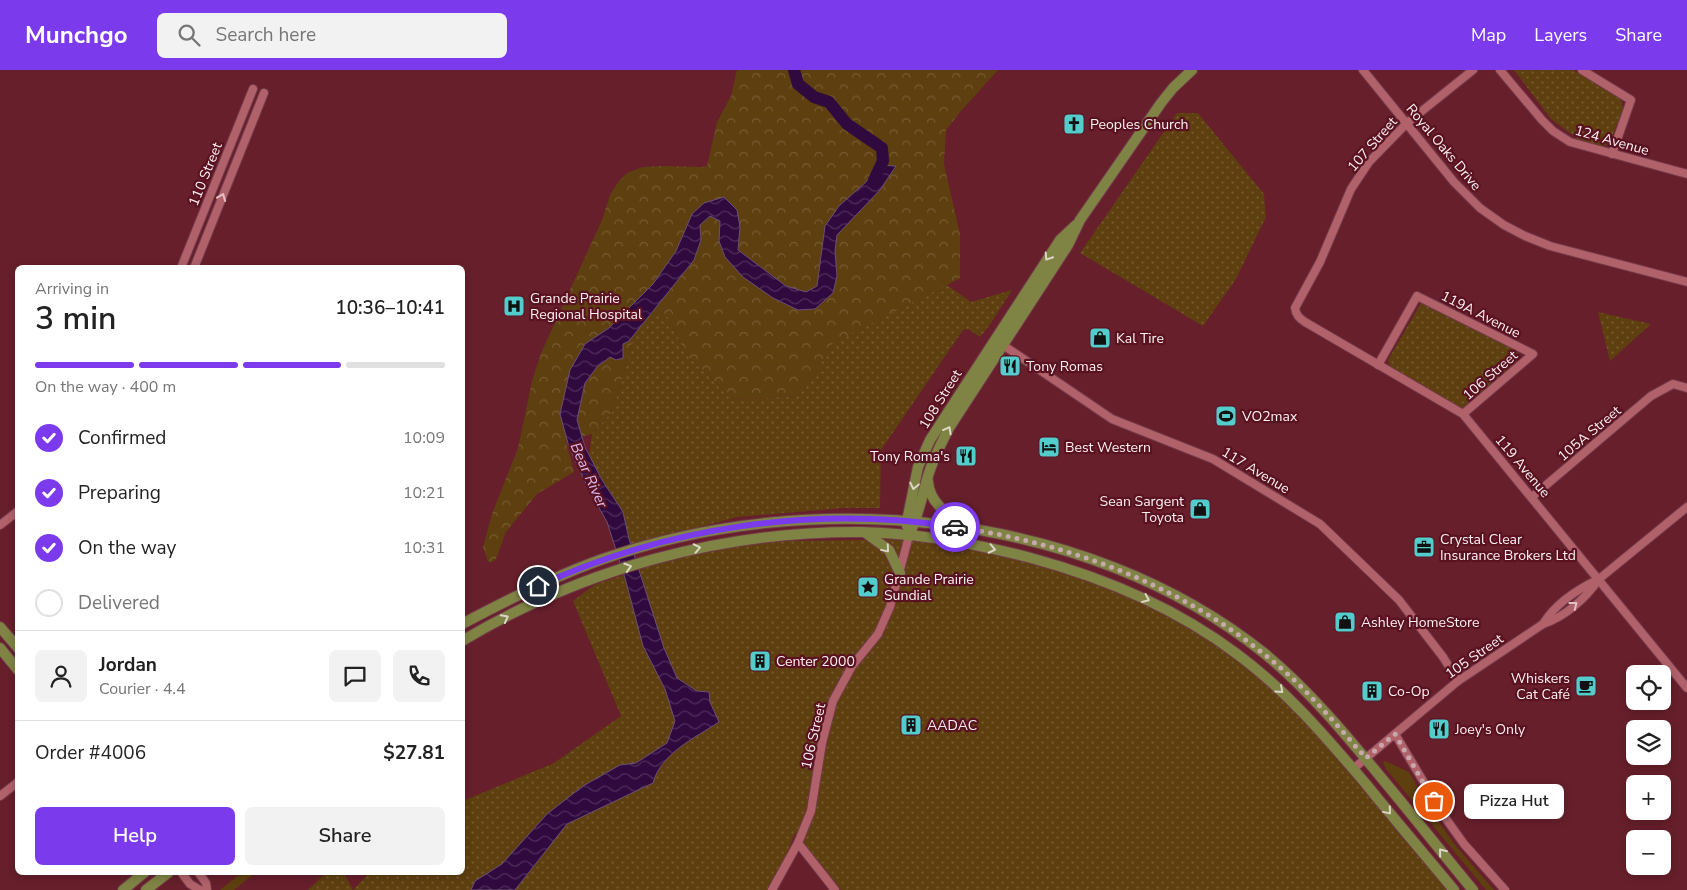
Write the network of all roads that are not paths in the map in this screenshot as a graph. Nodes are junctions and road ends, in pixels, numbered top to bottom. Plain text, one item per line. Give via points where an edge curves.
1 (1192, 70) edge
2 (1363, 70) edge
3 (1473, 70) edge
4 (1500, 70) edge
5 (1582, 70) edge
6 (253, 89) dead end
7 (264, 93) dead end
8 (1407, 123) junction
9 (1612, 154) junction
10 (1687, 174) edge
11 (182, 265) edge
12 (195, 265) edge
13 (1687, 282) edge
14 (1295, 312) joint
15 (998, 341) junction
16 (1533, 354) joint
17 (1378, 365) junction
18 (1687, 388) edge
19 (1463, 414) junction
20 (928, 475) junction
21 (1532, 497) junction
22 (1687, 507) edge
23 (15, 513) edge
24 (911, 521) junction
25 (0, 525) edge
26 (976, 530) junction
27 (864, 532) junction
28 (909, 536) junction
29 (900, 573) junction
30 (1599, 579) junction
31 (465, 622) edge
32 (0, 627) edge
33 (0, 634) edge
34 (465, 640) edge
35 (15, 645) edge
36 (15, 646) edge
37 (0, 648) edge
38 (15, 666) edge
39 (1458, 682) junction
40 (1687, 688) edge
41 (1395, 734) junction
42 (1366, 758) junction
43 (1353, 769) junction
44 (15, 784) edge
45 (0, 796) edge
46 (798, 843) junction
47 (141, 875) edge
48 (165, 875) edge
49 (183, 875) edge
50 (200, 875) edge
51 (123, 890) edge
52 (146, 890) edge
53 (200, 890) edge
54 (206, 890) edge
55 (772, 890) edge
56 (835, 890) edge
57 (1454, 890) edge
58 (1473, 890) edge
59 (1505, 890) edge

1 - 15 main road, 108 Street via 1162,103 1080,220 1068,245
2 - 8 street, Royal Oaks Drive
3 - 8 street, 107 Street
4 - 9 street, 124 Avenue via 1553,131 1570,142
5 - 9 street via 1631,100
6 - 11 street, 110 Street
12 -> 7 street, 110 Street
8 - 13 street, Royal Oaks Drive via 1467,196 1504,225 1550,246
8 - 14 street, 107 Street via 1369,162 1351,189
9 - 10 street, 124 Avenue
14 - 17 street, 119 Avenue via 1304,322
20 -> 15 main road, 108 Street via 949,428
15 -> 24 main road, 108 Street via 930,440 918,467
15 - 39 street, 117 Avenue via 1112,419 1213,459 1320,524 1399,600
16 - 17 street, 119A Avenue via 1417,296
16 - 19 street, 106 Street
17 - 19 street, 119 Avenue
18 - 21 street, 105A Street via 1673,384 1651,396
19 - 21 street, 119 Avenue
20 - 24 main road, 108 Street
20 - 26 main road via 932,496 941,509
21 - 30 street, 119 Avenue
22 - 30 street, 105 Street
23 - 25 street
24 - 26 main road
24 - 28 main road
24 - 31 main road via 857,518 766,523 701,533 602,559
26 - 42 main road via 1032,542 1102,564 1158,587 1201,610 1244,638 1284,671
27 - 28 main road
27 -> 29 main road via 889,550
34 -> 27 main road via 523,608 606,573 650,560 697,548 770,536
28 - 29 street, 106 Street
28 -> 43 main road via 988,548 1044,562 1121,588 1171,612 1217,639 1262,673 1303,712
29 - 46 street, 106 Street via 878,634 852,666 833,701 810,811
30 - 39 street, 105 Street via 1588,594 1554,620 1543,624
30 - 40 street, 119 Avenue
32 - 35 main road
33 - 36 main road
37 - 38 main road
39 - 41 street, 105 Street
41 - 42 street, 105 Street
41 - 59 street via 1444,816
42 - 43 street, 105 Street
58 -> 42 main road
43 -> 57 main road
44 - 45 street
46 - 55 street, 106 Street
46 - 56 street
47 - 51 main road
48 - 52 main road
49 - 53 street
50 - 54 street via 206,883

